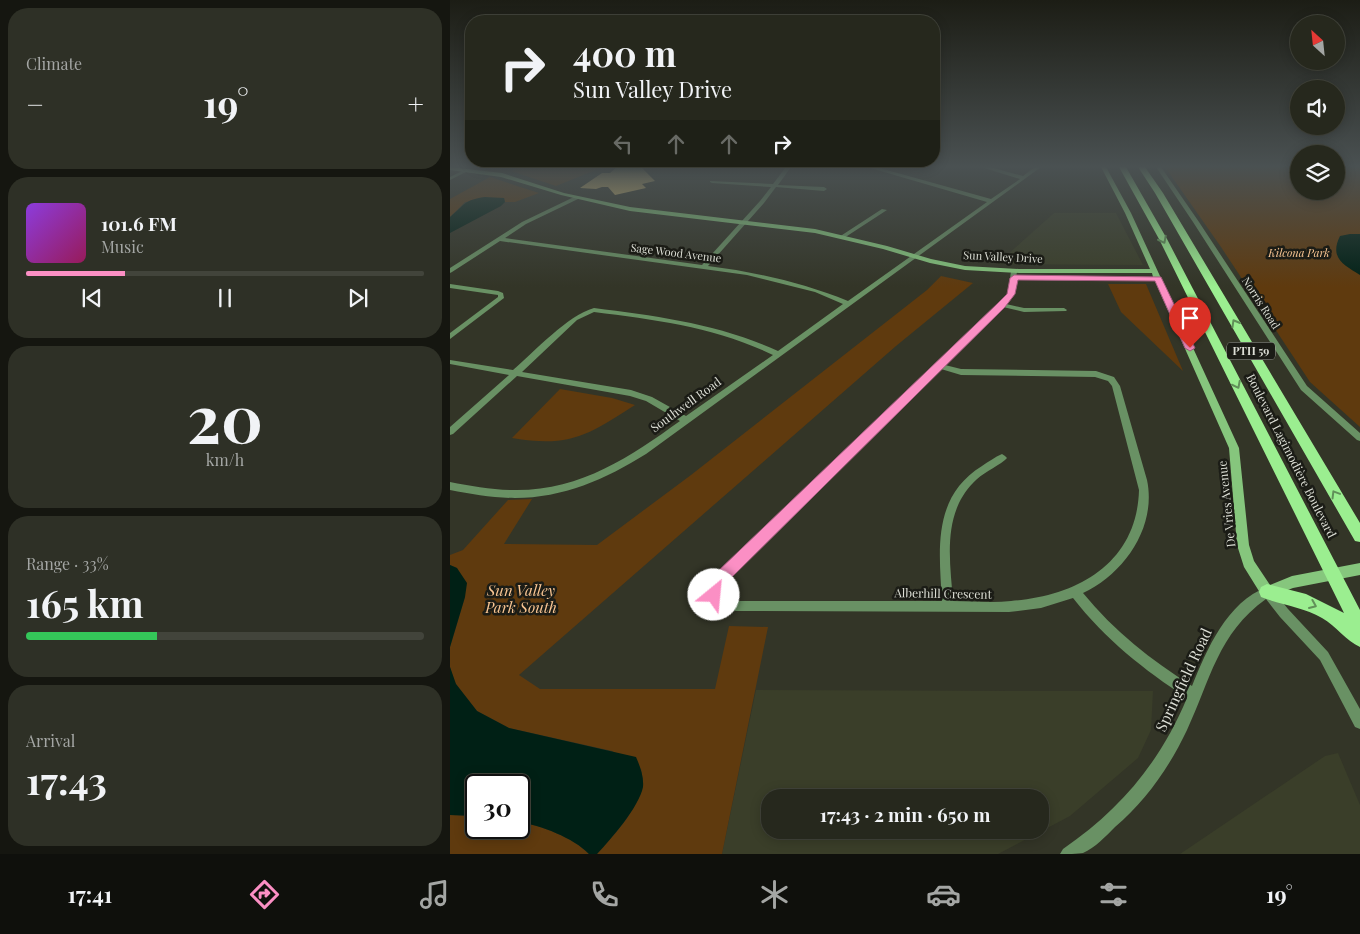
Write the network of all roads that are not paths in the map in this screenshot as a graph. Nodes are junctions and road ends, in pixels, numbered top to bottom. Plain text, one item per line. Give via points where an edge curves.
1 (558, 207) edge
2 (622, 207) edge
3 (758, 207) edge
4 (983, 207) edge
5 (1125, 207) edge
6 (1145, 207) edge
7 (1167, 207) edge
8 (1186, 207) edge
9 (884, 210) dead end
10 (745, 222) junction
11 (842, 237) junction
12 (498, 239) junction
13 (911, 258) junction
14 (704, 266) junction
15 (450, 270) edge
16 (1014, 274) junction
17 (1156, 275) junction
18 (450, 286) edge
19 (848, 304) junction
20 (1002, 305) junction
21 (1064, 310) dead end
22 (450, 336) edge
23 (777, 354) junction
24 (450, 362) edge
25 (939, 366) junction
26 (516, 373) junction
27 (686, 420) junction
28 (450, 432) edge
29 (1360, 438) edge
30 (1002, 458) dead end
31 (450, 486) edge
32 (1360, 536) edge
33 (1360, 569) edge
34 (1333, 574) junction
35 (1075, 592) junction
36 (1267, 592) junction
37 (948, 606) junction
38 (1360, 627) edge
39 (1360, 638) edge
40 (1195, 695) junction
41 (1360, 722) edge
42 (1068, 854) edge

1 - 12 street
2 - 10 street, Sun Valley Drive
3 - 10 street
4 - 13 street, Southwell Road
5 - 17 street, De Vries Avenue
6 -> 34 main road, Boulevard Lagimodière Boulevard / PTH 59
32 -> 7 main road, Boulevard Lagimodière Boulevard / PTH 59
8 - 29 street, Norris Road via 1300,383
9 - 11 street
10 - 11 street, Sun Valley Drive
10 - 14 street
11 - 13 street, Sun Valley Drive
12 - 14 street, Sage Wood Avenue
12 - 15 street
13 - 16 street, Sun Valley Drive via 954,271
13 - 19 street, Southwell Road
14 - 19 street, Sage Wood Avenue via 782,281
16 - 17 street, Sun Valley Drive
16 - 20 street, Alberhill Crescent via 1011,294
17 - 36 street, De Vries Avenue via 1234,448 1243,545 1248,563
18 - 22 street via 496,292 501,294 501,298
19 - 23 street, Southwell Road
20 - 21 street via 1024,310
20 - 25 street, Alberhill Crescent
23 - 26 street via 744,339 685,322 594,310 575,319
23 - 27 street, Southwell Road
24 - 26 street
25 - 35 street, Alberhill Crescent via 983,374 1104,375 1116,386 1143,486 1144,503 1139,526 1126,552 1100,578
25 - 37 street, Alberhill Crescent via 722,577 714,595 718,601 736,606
26 - 27 street via 632,393
26 - 28 street
27 - 31 street, Southwell Road via 620,466 556,489 515,494
30 - 37 street via 969,480 947,518 944,533
33 - 34 street, Springfield Road
34 - 36 street, Springfield Road via 1292,582
34 - 38 main road, Boulevard Lagimodière Boulevard / PTH 59
35 - 37 street, Alberhill Crescent via 1024,606
35 - 40 street via 1121,644
36 -> 39 main road via 1300,599 1321,608 1341,620
36 - 40 street, Springfield Road via 1242,608 1226,628
36 - 41 street via 1324,656
40 - 42 street, Springfield Road via 1173,744 1154,773 1109,824

